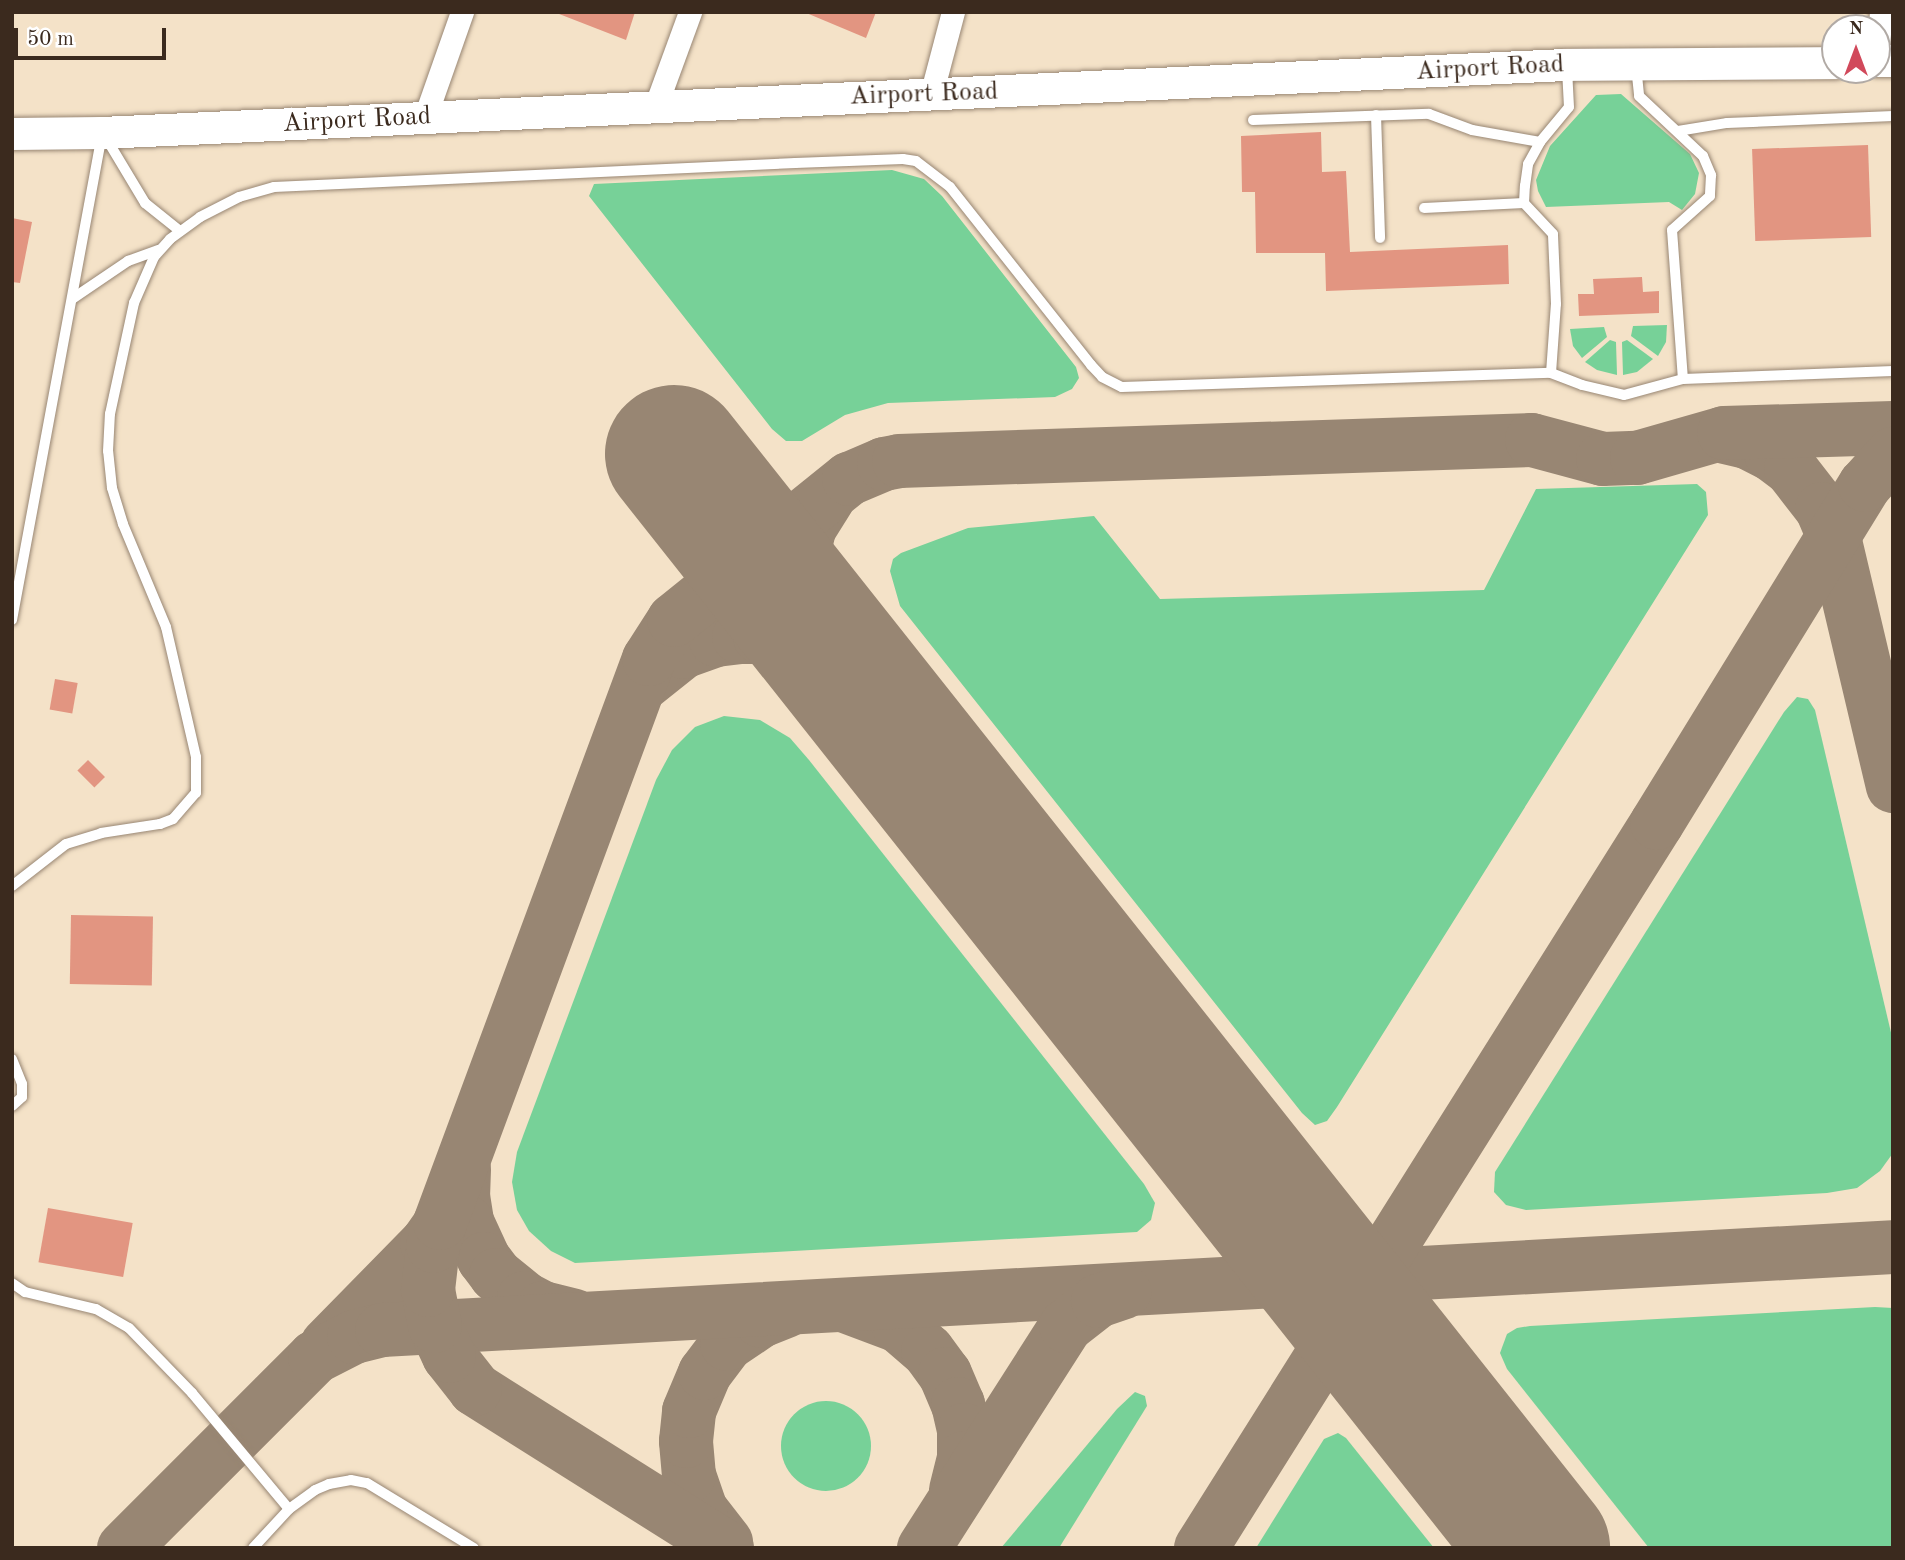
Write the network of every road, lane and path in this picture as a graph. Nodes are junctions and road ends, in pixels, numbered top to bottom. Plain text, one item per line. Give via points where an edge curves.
1 (462, 12) edge
2 (690, 12) edge
3 (953, 12) edge
4 (1636, 63) junction
5 (1821, 63) edge
6 (1567, 65) junction
7 (931, 95) junction
8 (656, 105) junction
9 (1376, 115) junction
10 (1893, 116) edge
11 (425, 117) junction
12 (1253, 120) dead end
13 (1678, 131) junction
14 (103, 133) junction
15 (12, 134) edge
16 (1540, 142) junction
17 (1524, 203) junction
18 (1424, 208) dead end
19 (180, 231) junction
20 (1380, 238) dead end
21 (162, 249) junction
22 (72, 299) junction
23 (1893, 371) edge
24 (1551, 373) junction
25 (1683, 379) junction
26 (12, 620) edge
27 (12, 886) edge
28 (12, 1059) edge
29 (12, 1106) edge
30 (12, 1283) edge
31 (289, 1509) junction
32 (253, 1548) edge
33 (474, 1548) edge

1 - 11 street
2 - 8 street
3 - 7 street
4 - 5 main road, Airport Road
4 - 6 main road, Airport Road
4 - 13 lane via 1639,96
6 - 7 main road, Airport Road
6 - 16 lane via 1569,107
7 - 8 main road, Airport Road
8 - 11 main road, Airport Road
9 - 12 lane
9 - 16 lane via 1430,114 1472,130
9 - 20 lane
10 - 13 lane via 1727,123
11 - 14 main road, Airport Road
13 - 25 lane via 1703,156 1711,175 1710,196 1672,230
14 - 15 main road, Airport Road
14 - 19 lane via 145,203
14 - 22 lane
16 - 17 lane via 1528,164
17 - 18 lane
17 - 24 lane via 1553,234 1556,304
19 - 21 lane
19 - 24 lane via 239,197 274,187 903,159 916,161 940,177 1091,365 1122,387
21 - 22 lane via 128,261
21 - 27 lane via 134,303 113,401 108,451 112,488 123,524 166,627 196,757 196,793 173,819 66,844
22 - 26 lane
23 - 25 lane
24 - 25 lane via 1624,395
28 - 29 lane via 22,1084 22,1097
30 - 31 lane via 25,1292 96,1309 129,1328
31 - 32 lane
31 - 33 lane via 329,1484 367,1483

